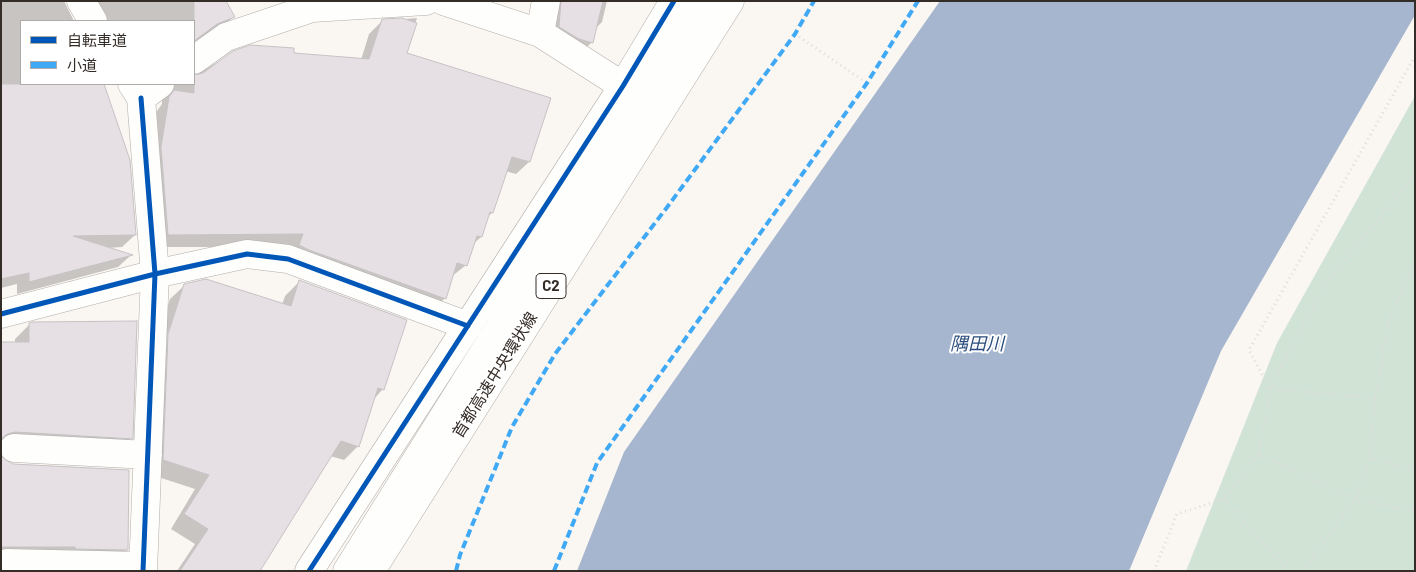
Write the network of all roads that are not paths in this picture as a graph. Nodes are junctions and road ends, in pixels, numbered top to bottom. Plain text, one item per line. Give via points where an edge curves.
1 (81, 1) edge
2 (426, 1) edge
3 (443, 1) edge
4 (546, 1) edge
5 (674, 1) edge
6 (704, 1) edge
7 (730, 1) edge
8 (92, 20) edge
9 (540, 33) junction
10 (195, 59) edge
11 (623, 86) junction
12 (144, 88) edge
13 (155, 274) junction
14 (1, 314) edge
15 (468, 326) junction
16 (14, 448) dead end
17 (148, 454) junction
18 (6, 563) dead end
19 (143, 568) edge
20 (309, 571) edge
21 (347, 571) edge
22 (371, 571) edge

1 - 8 main road
2 - 10 main road via 312,8 226,37
3 - 9 main road
4 - 9 main road
5 - 11 main road
6 - 21 main road, 首都高速中央環状線 / C2
7 - 22 main road, 首都高速中央環状線 / C2
9 - 11 main road
11 - 15 main road
12 - 13 main road
13 - 14 main road
13 - 15 main road via 247,254 288,259
13 - 17 main road
15 - 20 main road
16 - 17 main road
17 - 19 main road
18 - 19 main road

